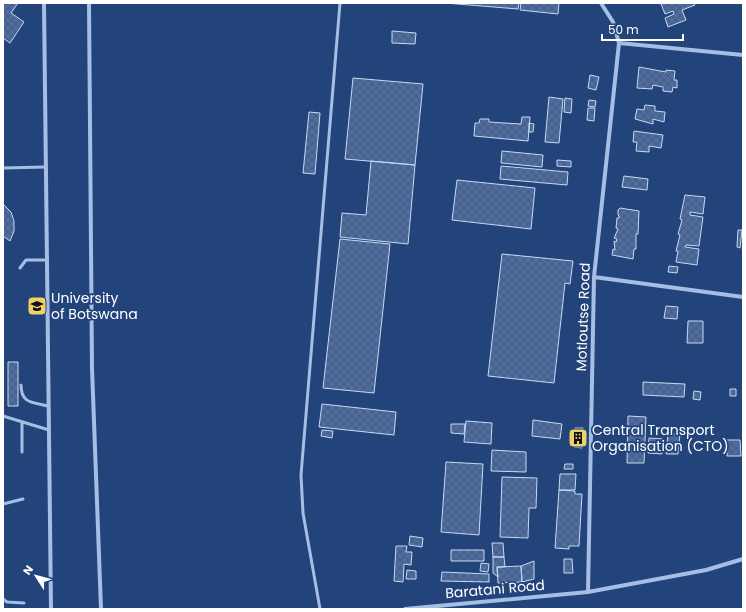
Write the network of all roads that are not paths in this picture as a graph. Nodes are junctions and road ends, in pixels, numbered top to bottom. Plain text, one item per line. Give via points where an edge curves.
1 (44, 3) edge
2 (89, 3) edge
3 (340, 3) edge
4 (601, 3) edge
5 (619, 43) junction
6 (743, 55) edge
7 (45, 167) junction
8 (3, 168) edge
9 (47, 260) junction
10 (20, 268) dead end
11 (594, 277) junction
12 (743, 297) edge
13 (21, 385) dead end
14 (48, 406) junction
15 (3, 416) edge
16 (22, 422) junction
17 (49, 430) junction
18 (22, 452) dead end
19 (23, 499) dead end
20 (3, 504) edge
21 (743, 559) edge
22 (588, 592) junction
23 (3, 598) edge
24 (24, 603) dead end
25 (51, 609) edge
26 (101, 609) edge
27 (320, 609) edge
28 (405, 609) edge

1 - 7 street
2 - 26 street via 92,368
3 - 27 lane via 301,475 303,514
4 - 5 street via 613,22
5 - 6 street
5 - 11 street, Motloutse Road
7 - 8 lane
7 - 9 street
9 - 10 lane via 26,260
9 - 14 street
11 - 12 street
11 - 22 street, Motloutse Road
13 - 14 lane via 21,393 28,401
14 - 17 street
15 - 16 lane
16 - 17 lane
16 - 18 lane
17 - 25 street
19 - 20 lane
21 - 22 street, Baratani Road via 706,570
22 - 28 street, Baratani Road
23 - 24 lane via 7,602

